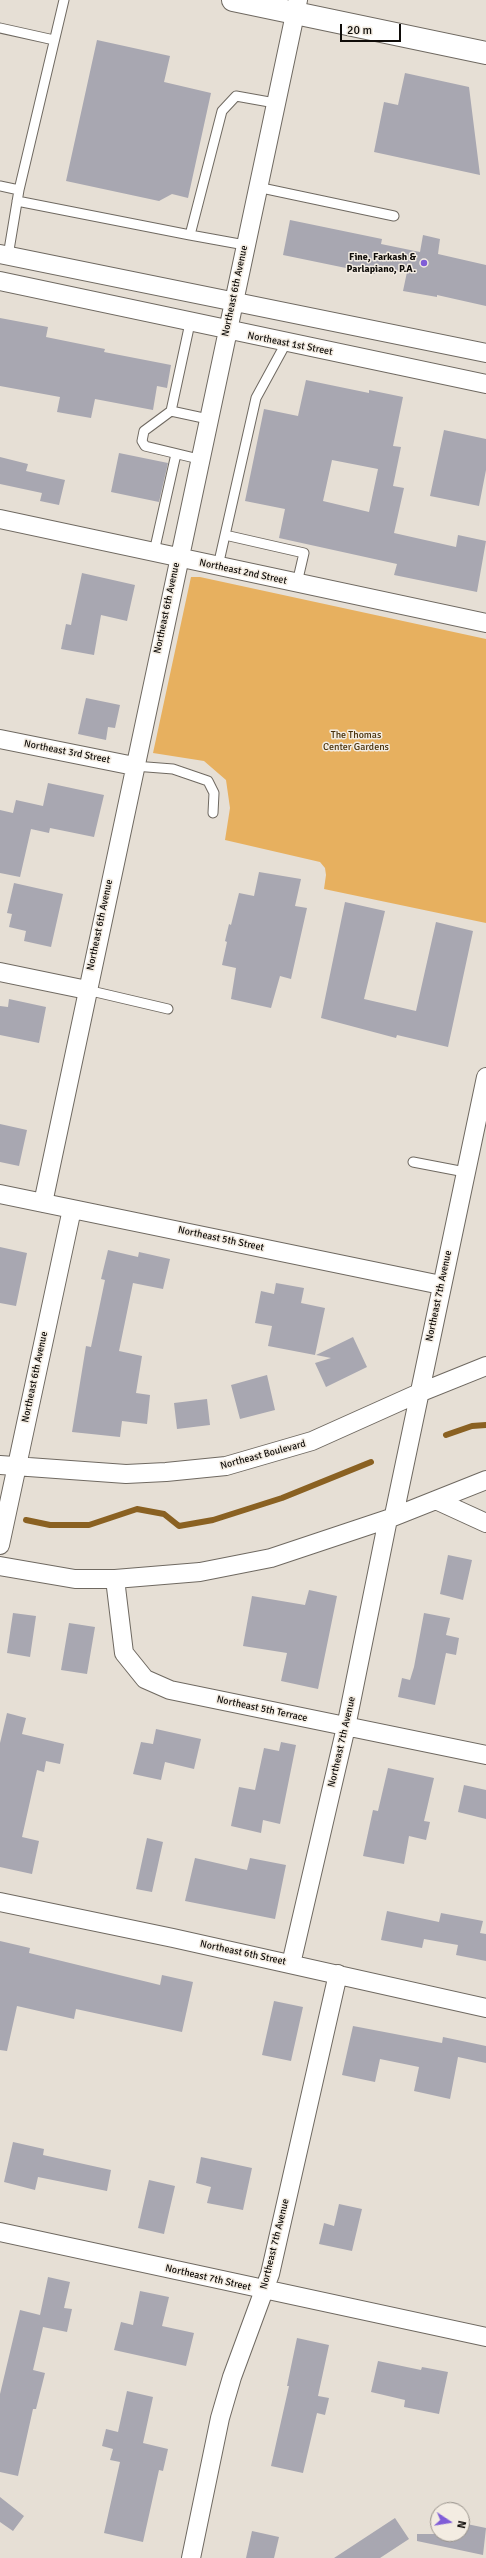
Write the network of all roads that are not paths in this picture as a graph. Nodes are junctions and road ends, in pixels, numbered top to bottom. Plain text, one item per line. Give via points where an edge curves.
1 (64, 0) edge
2 (233, 0) edge
3 (296, 7) edge
4 (0, 28) edge
5 (54, 40) junction
6 (486, 53) edge
7 (275, 103) junction
8 (0, 186) edge
9 (257, 187) junction
10 (19, 190) junction
11 (17, 201) junction
12 (394, 216) dead end
13 (190, 235) junction
14 (245, 245) junction
15 (4, 255) edge
16 (2, 282) edge
17 (232, 302) junction
18 (190, 323) junction
19 (226, 331) junction
20 (421, 340) junction
21 (286, 343) junction
22 (486, 353) edge
23 (416, 368) junction
24 (486, 384) edge
25 (171, 411) junction
26 (208, 419) junction
27 (176, 454) junction
28 (199, 459) junction
29 (0, 519) edge
30 (225, 535) junction
31 (154, 552) junction
32 (178, 558) junction
33 (218, 566) junction
34 (297, 583) junction
35 (486, 623) edge
36 (0, 739) edge
37 (134, 766) junction
38 (213, 813) dead end
39 (0, 972) edge
40 (87, 990) junction
41 (168, 1009) dead end
42 (486, 1077) edge
43 (413, 1162) dead end
44 (465, 1172) junction
45 (0, 1194) edge
46 (43, 1203) junction
47 (72, 1209) junction
48 (441, 1285) junction
49 (486, 1366) edge
50 (418, 1393) junction
51 (8, 1466) edge
52 (486, 1480) edge
53 (438, 1501) junction
54 (391, 1517) junction
55 (486, 1523) edge
56 (0, 1545) edge
57 (0, 1566) edge
58 (115, 1580) junction
59 (346, 1727) junction
60 (486, 1755) edge
61 (0, 1902) edge
62 (291, 1964) junction
63 (338, 1974) junction
64 (486, 2008) edge
65 (0, 2232) edge
66 (264, 2290) junction
67 (486, 2337) edge
68 (191, 2558) edge

1 - 5 lane
2 - 3 main road
3 - 6 main road
3 - 7 street, Northeast 6th Avenue
4 - 5 lane
5 - 10 lane
7 - 9 street, Northeast 6th Avenue
7 - 13 lane via 236,96 222,112
8 - 10 lane
9 - 12 lane
9 - 14 street, Northeast 6th Avenue
10 - 11 lane
11 - 13 lane
11 - 15 lane
13 - 14 lane
14 - 17 street, Northeast 6th Avenue
15 - 16 street
15 - 17 street
16 - 18 street, Northeast 1st Street
17 - 19 street, Northeast 6th Avenue
17 - 20 street
18 - 19 street, Northeast 1st Street
18 - 25 lane
19 - 21 street, Northeast 1st Street
19 - 26 street, Northeast 6th Avenue
20 - 22 street
20 - 23 street
21 - 23 street, Northeast 1st Street
21 - 30 lane via 256,398
23 - 24 street, Northeast 1st Street
25 - 26 lane
25 - 27 lane via 144,431 142,441 151,449
26 - 28 street, Northeast 6th Avenue
27 - 28 lane
27 - 31 lane
28 - 32 street, Northeast 6th Avenue
29 - 31 street, Northeast 2nd Street
30 - 33 lane
30 - 34 lane via 304,553
31 - 32 street, Northeast 2nd Street
32 - 33 street, Northeast 2nd Street
32 - 37 street, Northeast 6th Avenue
33 - 34 street, Northeast 2nd Street
34 - 35 street, Northeast 2nd Street
36 - 37 street, Northeast 3rd Street
37 - 38 lane via 173,769 208,781 214,793
37 - 40 street, Northeast 6th Avenue
39 - 40 street
40 - 41 lane
40 - 46 street, Northeast 6th Avenue
42 - 44 street, Northeast 7th Avenue
43 - 44 lane
44 - 48 street, Northeast 7th Avenue
45 - 46 street, Northeast 5th Street
46 - 47 street, Northeast 5th Street
47 - 48 street, Northeast 5th Street
47 - 51 street, Northeast 6th Avenue
48 - 50 street, Northeast 7th Avenue
49 - 50 street, Northeast Boulevard
50 - 51 street, Northeast Boulevard via 312,1442 226,1466 126,1474
50 - 54 street, Northeast 7th Avenue
51 - 56 street, Northeast 6th Avenue
52 - 53 street
53 - 54 street
53 - 55 street
54 - 58 street via 271,1558 200,1572
54 - 59 street, Northeast 7th Avenue
57 - 58 street via 75,1579
58 - 59 street, Northeast 5th Terrace via 124,1653 145,1679 170,1690
59 - 60 street, Northeast 5th Terrace
59 - 62 street, Northeast 7th Avenue
61 - 62 street, Northeast 6th Street
62 - 63 street, Northeast 6th Street
63 - 64 street, Northeast 6th Street
63 - 66 street, Northeast 7th Avenue
65 - 66 street, Northeast 7th Street
66 - 67 street, Northeast 7th Street
66 - 68 street, Northeast 7th Avenue via 220,2418

